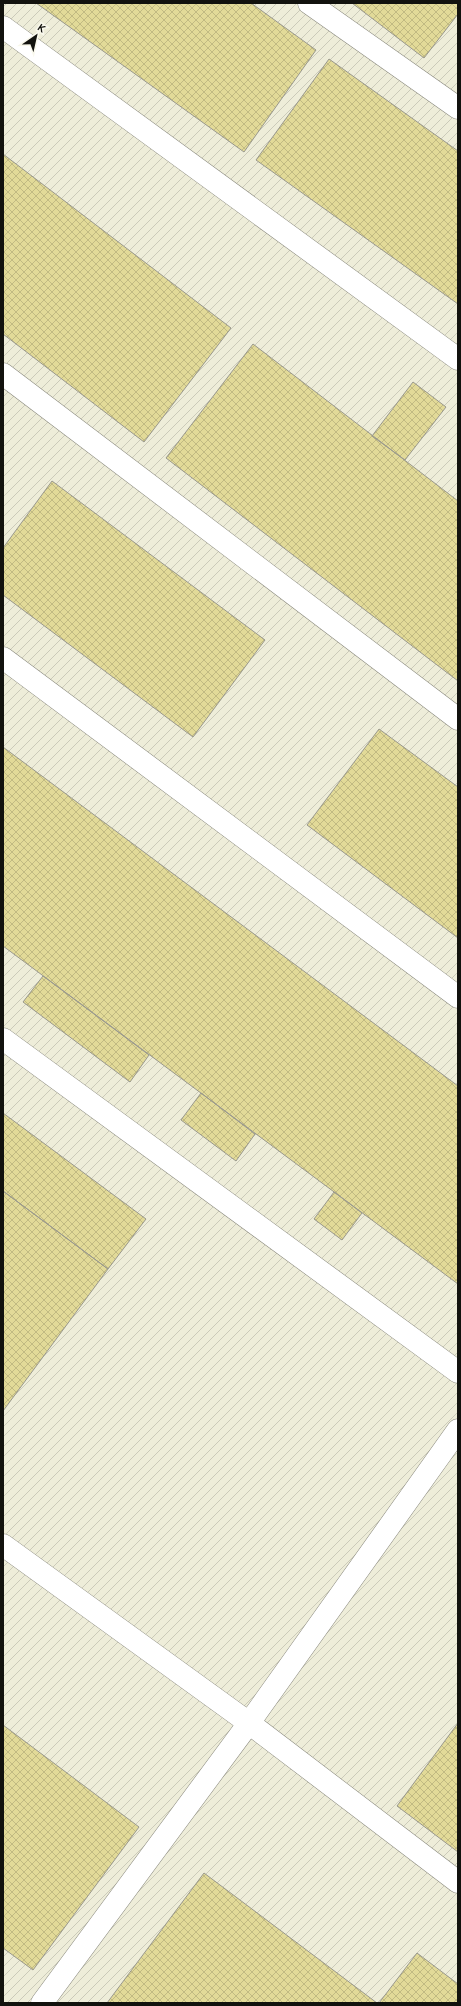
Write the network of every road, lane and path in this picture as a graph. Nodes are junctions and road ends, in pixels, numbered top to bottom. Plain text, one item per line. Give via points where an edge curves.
1 (309, 3) edge
2 (3, 27) edge
3 (458, 108) edge
4 (458, 359) edge
5 (3, 374) edge
6 (3, 658) edge
7 (458, 719) edge
8 (458, 997) edge
9 (3, 1040) edge
10 (458, 1372) edge
11 (458, 1430) edge
12 (3, 1545) edge
13 (249, 1722) junction
14 (458, 1882) edge
15 (42, 2003) edge

1 - 3 street
2 - 4 street
5 - 7 street
6 - 8 street
9 - 10 street
11 - 13 street
12 - 13 street
13 - 14 street
13 - 15 street

